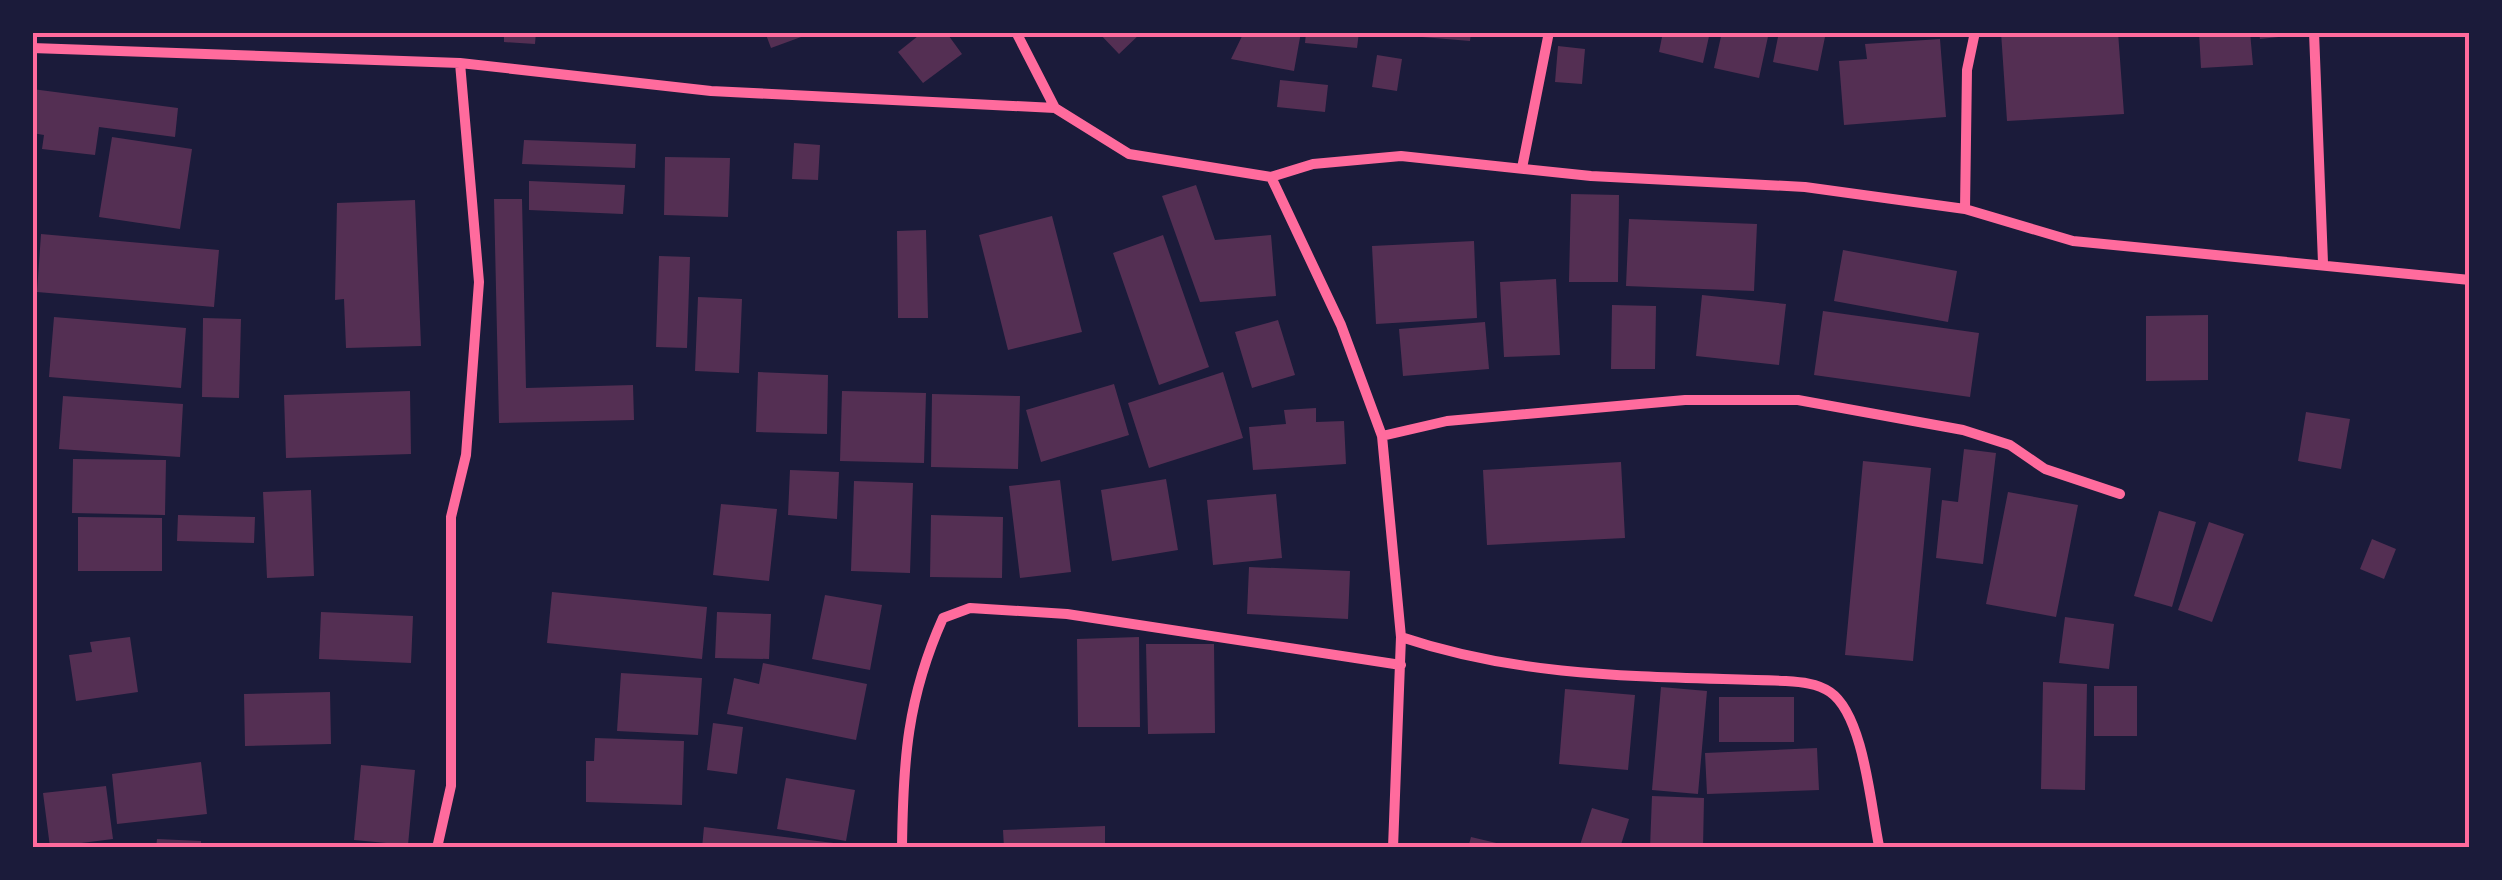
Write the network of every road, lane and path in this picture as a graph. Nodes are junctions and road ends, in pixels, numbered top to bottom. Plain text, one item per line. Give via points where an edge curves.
1 (1016, 32) edge
2 (1549, 32) edge
3 (1975, 32) edge
4 (2314, 32) edge
5 (32, 48) edge
6 (460, 63) junction
7 (1055, 108) junction
8 (1522, 168) junction
9 (1271, 177) junction
10 (1965, 209) junction
11 (2323, 263) junction
12 (2470, 280) edge
13 (1382, 436) junction
14 (2120, 494) dead end
15 (1401, 637) junction
16 (1400, 665) junction
17 (1879, 846) edge
18 (438, 848) edge
19 (902, 848) edge
20 (1392, 848) edge

1 - 7 street
2 - 8 street
3 - 10 street via 1967,70
4 - 11 street
5 - 6 street
6 - 7 street via 711,91
6 - 18 street via 478,282 466,455 450,516 451,786
7 - 9 street via 1129,154
8 - 9 street via 1400,156 1313,164
8 - 10 street via 1806,187
9 - 13 street via 1341,325
10 - 11 street via 2074,241
11 - 12 street
13 - 14 street via 1483,418 1686,400 1798,400 1962,430
13 - 15 street
15 - 16 street
15 - 17 street via 1456,656 1553,673 1785,681 1831,692 1857,735
16 - 19 street via 1067,614 970,608 944,618 921,668 903,750
16 - 20 street

